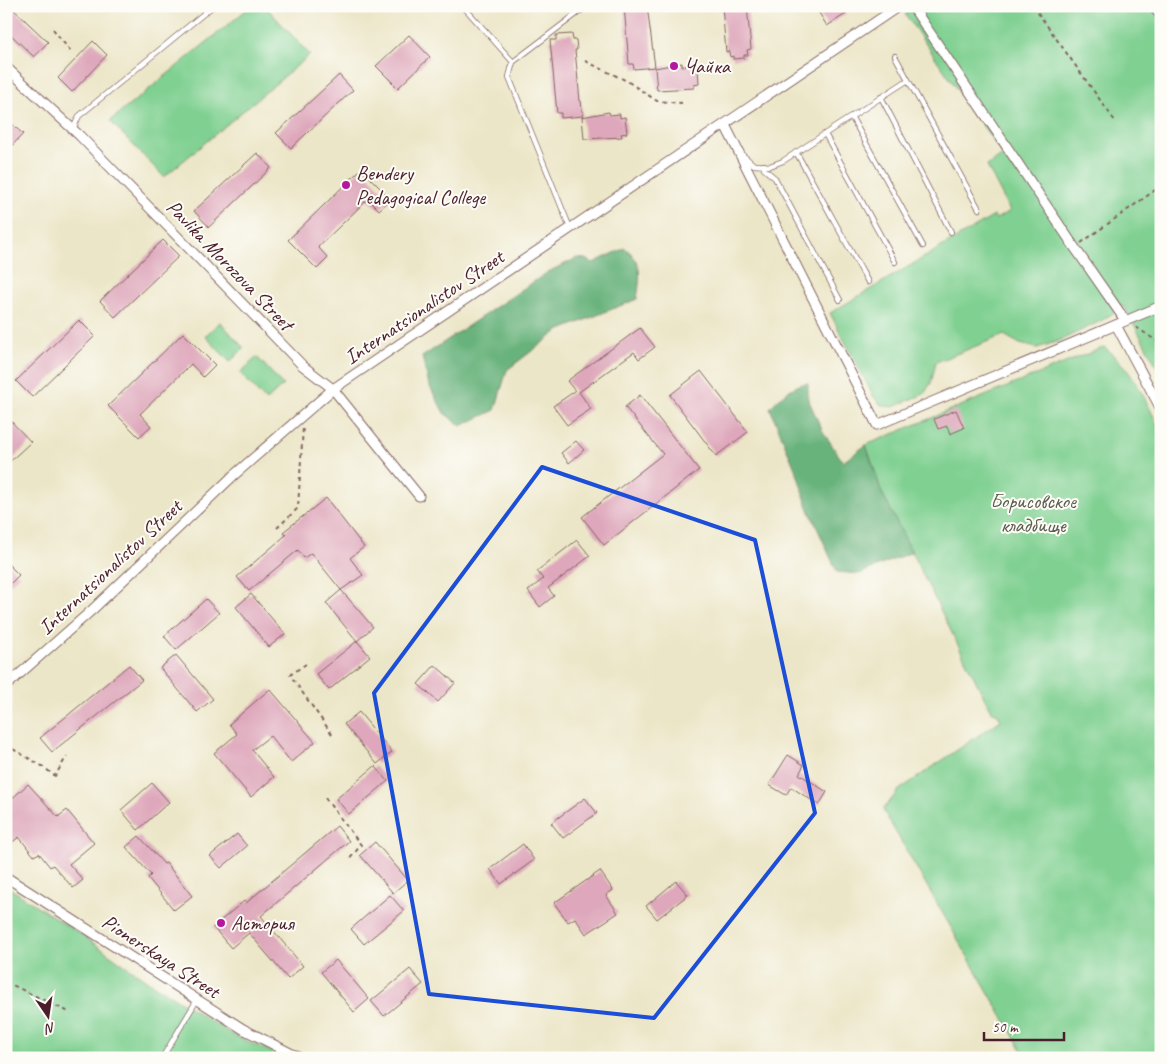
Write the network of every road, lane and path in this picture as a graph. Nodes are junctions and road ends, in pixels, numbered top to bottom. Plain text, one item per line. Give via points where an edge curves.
1 (213, 6) edge
2 (463, 6) edge
3 (587, 6) edge
4 (899, 6) edge
5 (912, 6) edge
6 (1033, 6) edge
7 (1153, 6) edge
8 (1161, 16) edge
9 (53, 29) dead end
10 (72, 52) dead end
11 (895, 56) dead end
12 (585, 61) dead end
13 (513, 62) junction
14 (6, 67) edge
15 (908, 80) junction
16 (881, 97) junction
17 (682, 103) dead end
18 (851, 116) junction
19 (1115, 121) dead end
20 (725, 125) junction
21 (73, 129) junction
22 (825, 134) junction
23 (739, 152) junction
24 (796, 152) junction
25 (764, 165) junction
26 (1161, 186) edge
27 (979, 209) dead end
28 (571, 230) junction
29 (951, 232) dead end
30 (923, 246) dead end
31 (1075, 248) junction
32 (895, 262) dead end
33 (868, 282) dead end
34 (840, 300) dead end
35 (1161, 306) edge
36 (1126, 320) junction
37 (1116, 325) junction
38 (1161, 344) edge
39 (333, 389) junction
40 (1161, 409) edge
41 (303, 416) junction
42 (419, 496) dead end
43 (277, 528) dead end
44 (306, 664) dead end
45 (6, 686) edge
46 (334, 738) dead end
47 (6, 745) edge
48 (67, 756) dead end
49 (324, 798) dead end
50 (348, 861) dead end
51 (6, 877) edge
52 (6, 982) edge
53 (197, 1000) junction
54 (71, 1013) dead end
55 (162, 1058) edge
56 (300, 1058) edge

1 - 21 lane via 79,116
2 - 13 lane
3 - 13 lane
4 - 20 street, Internatsionalistov Street
5 - 31 street
6 - 19 path
7 - 8 street
9 - 10 path
11 - 15 lane
12 - 17 path via 627,81 657,101
13 - 28 lane via 509,77
14 - 21 street, Pavlika Morozova Street
15 - 16 lane
15 - 27 lane
16 - 18 lane
16 - 29 lane
18 - 22 lane
18 - 30 lane
20 - 23 street
20 - 28 street, Internatsionalistov Street
21 - 39 street, Pavlika Morozova Street via 303,366
22 - 24 lane
22 - 32 lane
23 - 25 lane via 754,165
23 - 37 street via 877,425
24 - 25 lane via 783,161
24 - 33 lane
25 - 34 lane via 764,169 775,178
26 - 31 path
28 - 39 street, Internatsionalistov Street
31 - 36 street
35 - 36 street
36 - 37 street
36 - 38 path
37 - 40 street
39 - 41 street, Internatsionalistov Street
39 - 42 street, Pavlika Morozova Street
41 - 43 path via 298,508
41 - 45 street, Internatsionalistov Street via 234,475
44 - 46 path via 290,675
47 - 48 path via 55,776
49 - 50 path via 361,845
51 - 53 street, Pionerskaya Street
52 - 54 path
53 - 55 lane
53 - 56 street, Pionerskaya Street

